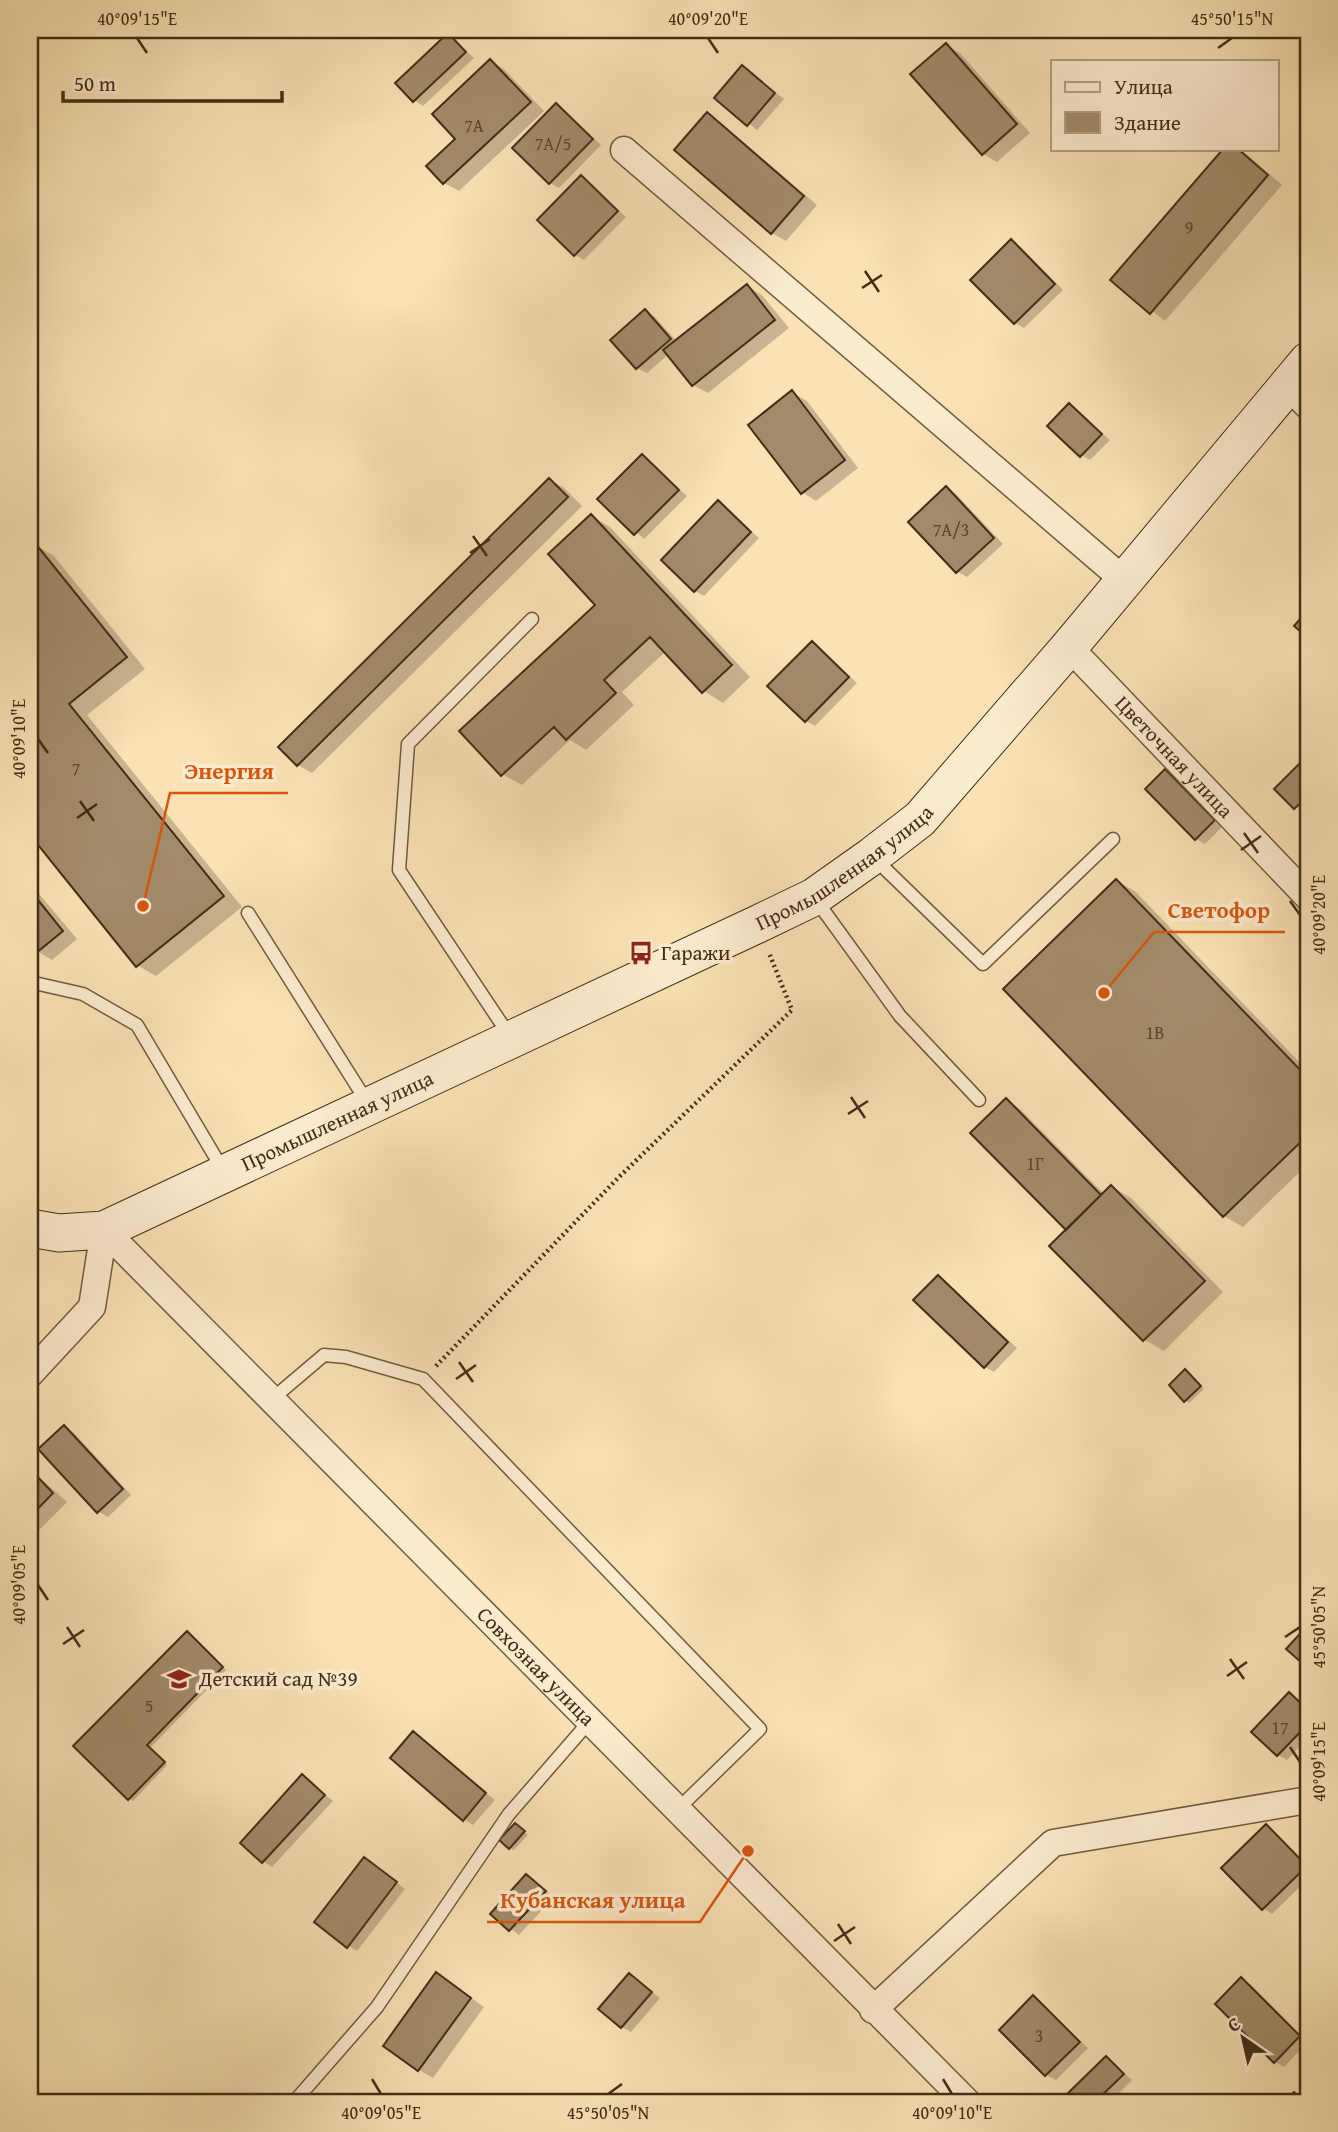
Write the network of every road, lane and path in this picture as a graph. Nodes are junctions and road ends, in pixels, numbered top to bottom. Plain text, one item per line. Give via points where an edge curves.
1 (624, 150) dead end
2 (1301, 384) edge
3 (1125, 580) junction
4 (532, 619) dead end
5 (1069, 647) junction
6 (1113, 839) dead end
7 (872, 856) junction
8 (814, 897) junction
9 (1308, 897) edge
10 (248, 913) dead end
11 (758, 924) junction
12 (30, 982) edge
13 (511, 1039) junction
14 (979, 1100) dead end
15 (369, 1105) junction
16 (225, 1173) junction
17 (30, 1228) edge
18 (104, 1230) junction
19 (30, 1374) edge
20 (424, 1379) junction
21 (271, 1400) junction
22 (589, 1722) junction
23 (1308, 1800) edge
24 (676, 1810) junction
25 (873, 2010) junction
26 (294, 2102) edge
27 (967, 2102) edge

1 - 3 street
2 - 3 main road, Промышленная улица
3 - 5 main road, Промышленная улица
4 - 13 lane via 408,744 399,870
5 - 7 main road, Промышленная улица via 920,819
5 - 9 street, Цветочная улица
6 - 7 lane via 983,964
7 - 8 main road, Промышленная улица
8 - 11 main road, Промышленная улица
8 - 14 lane via 900,1016
10 - 15 lane
11 - 13 main road, Промышленная улица
11 - 20 path via 792,1010 618,1178
12 - 16 lane via 83,994 136,1025
13 - 15 main road, Промышленная улица
15 - 16 main road, Промышленная улица
16 - 18 main road, Промышленная улица
17 - 18 main road, Промышленная улица via 59,1233
18 - 19 street via 92,1307
18 - 21 street, Совхозная улица
20 - 21 lane via 324,1355
20 - 24 lane via 760,1730
21 - 22 street, Совхозная улица
22 - 24 street, Совхозная улица
22 - 26 lane via 509,1814 377,2007
23 - 25 street via 1053,1843
24 - 25 street, Совхозная улица
25 - 27 street, Совхозная улица

